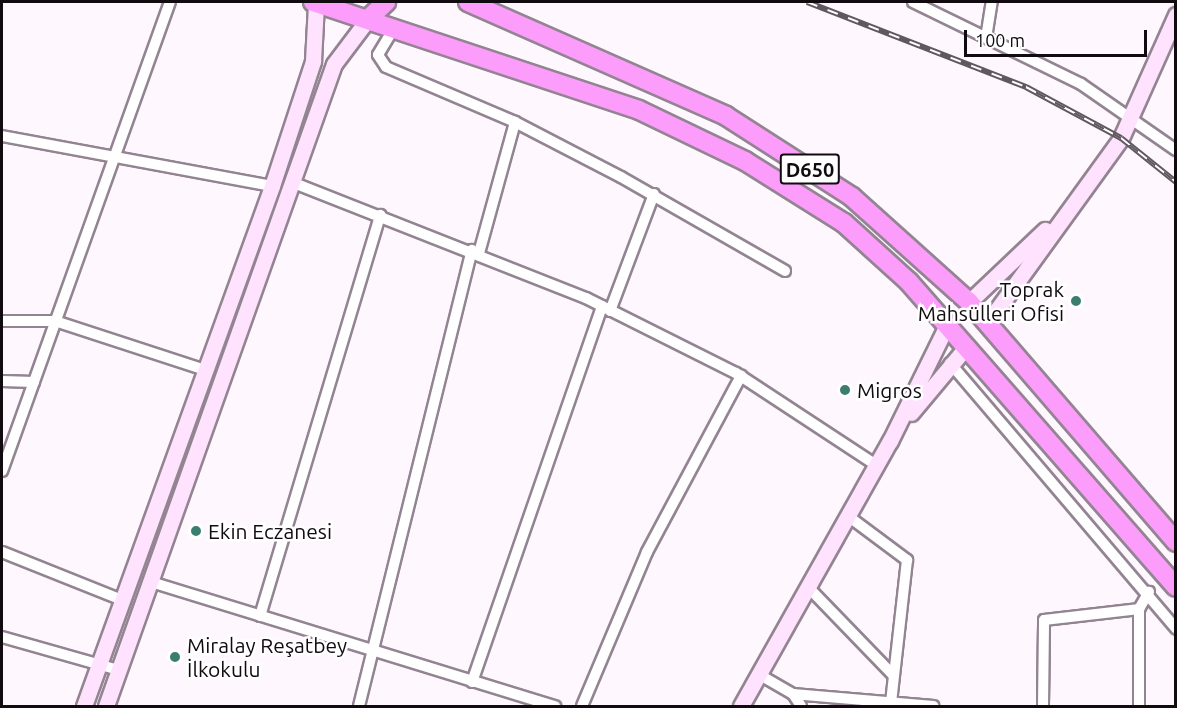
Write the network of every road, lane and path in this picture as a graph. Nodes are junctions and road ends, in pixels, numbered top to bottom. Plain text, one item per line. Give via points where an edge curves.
1 (170, 2) edge
2 (314, 2) edge
3 (386, 2) edge
4 (468, 2) edge
5 (913, 2) edge
6 (992, 2) edge
7 (1176, 15) edge
8 (368, 19) junction
9 (394, 28) junction
10 (986, 38) junction
11 (1131, 117) junction
12 (514, 122) junction
13 (2, 136) edge
14 (1176, 150) edge
15 (113, 157) junction
16 (294, 183) junction
17 (272, 186) junction
18 (654, 194) junction
19 (1071, 205) junction
20 (380, 214) junction
21 (476, 251) junction
22 (785, 271) dead end
23 (969, 302) junction
24 (606, 308) junction
25 (2, 321) edge
26 (55, 321) junction
27 (988, 322) junction
28 (947, 325) junction
29 (967, 346) junction
30 (950, 363) junction
31 (206, 370) junction
32 (741, 376) junction
33 (2, 381) edge
34 (34, 382) junction
35 (890, 441) junction
36 (876, 465) junction
37 (2, 471) edge
38 (848, 516) junction
39 (1176, 542) edge
40 (2, 552) edge
41 (151, 582) junction
42 (1176, 587) edge
43 (809, 588) junction
44 (1149, 592) junction
45 (122, 600) junction
46 (1139, 609) junction
47 (260, 616) junction
48 (1176, 629) edge
49 (2, 637) edge
50 (373, 650) junction
51 (99, 664) junction
52 (119, 670) junction
53 (892, 674) junction
54 (760, 675) junction
55 (472, 682) junction
56 (793, 694) junction
57 (891, 703) junction
58 (84, 706) edge
59 (106, 706) edge
60 (359, 706) edge
61 (555, 706) edge
62 (582, 706) edge
63 (741, 706) edge
64 (801, 706) edge
65 (933, 706) edge
66 (1043, 706) edge
67 (1139, 706) edge

1 - 15 street
2 - 8 highway, D650
2 - 17 street via 313,61
3 - 8 highway
4 - 23 highway, D650 via 726,116 766,139 852,197
5 - 10 street
6 - 10 street
7 - 11 street
8 - 9 highway, D650
8 - 16 street via 334,64
9 - 12 street via 378,55 386,67
9 - 28 highway, D650 via 639,110 702,138 844,222
10 - 11 street via 1081,84
11 - 14 street
11 - 19 street
12 - 18 street
12 - 21 street
13 - 15 street
15 - 17 street
15 - 26 street
16 - 20 street
16 - 41 street
17 - 31 street
18 - 22 street
18 - 24 street
19 - 23 street
19 - 27 street
20 - 21 street
20 - 47 street
21 - 24 street
21 - 50 street
23 - 27 highway, D650
23 - 28 highway
24 - 32 street
24 - 55 street
25 - 26 street
26 - 31 street
26 - 34 street
27 - 29 highway
27 - 39 highway, D650
28 - 29 highway, D650
28 - 35 street
29 - 30 street
29 - 42 highway, D650
30 - 35 street
30 - 44 street
31 - 45 street
32 - 36 street
32 - 62 street via 647,552
33 - 34 street
34 - 37 street
35 - 36 street
36 - 38 street
38 - 43 street
38 - 53 street via 907,560
40 - 45 street
41 - 47 street
41 - 52 street
43 - 53 street
43 - 54 street
44 - 46 street
44 - 48 street
45 - 51 street
46 - 66 street via 1044,620
46 - 67 street
47 - 50 street
49 - 51 street
50 - 55 street
50 - 60 street
51 - 52 street
51 - 58 street
52 - 59 street
53 - 57 street
54 - 56 street
54 - 63 street
55 - 61 street
56 - 57 street
56 - 64 street
57 - 65 street

